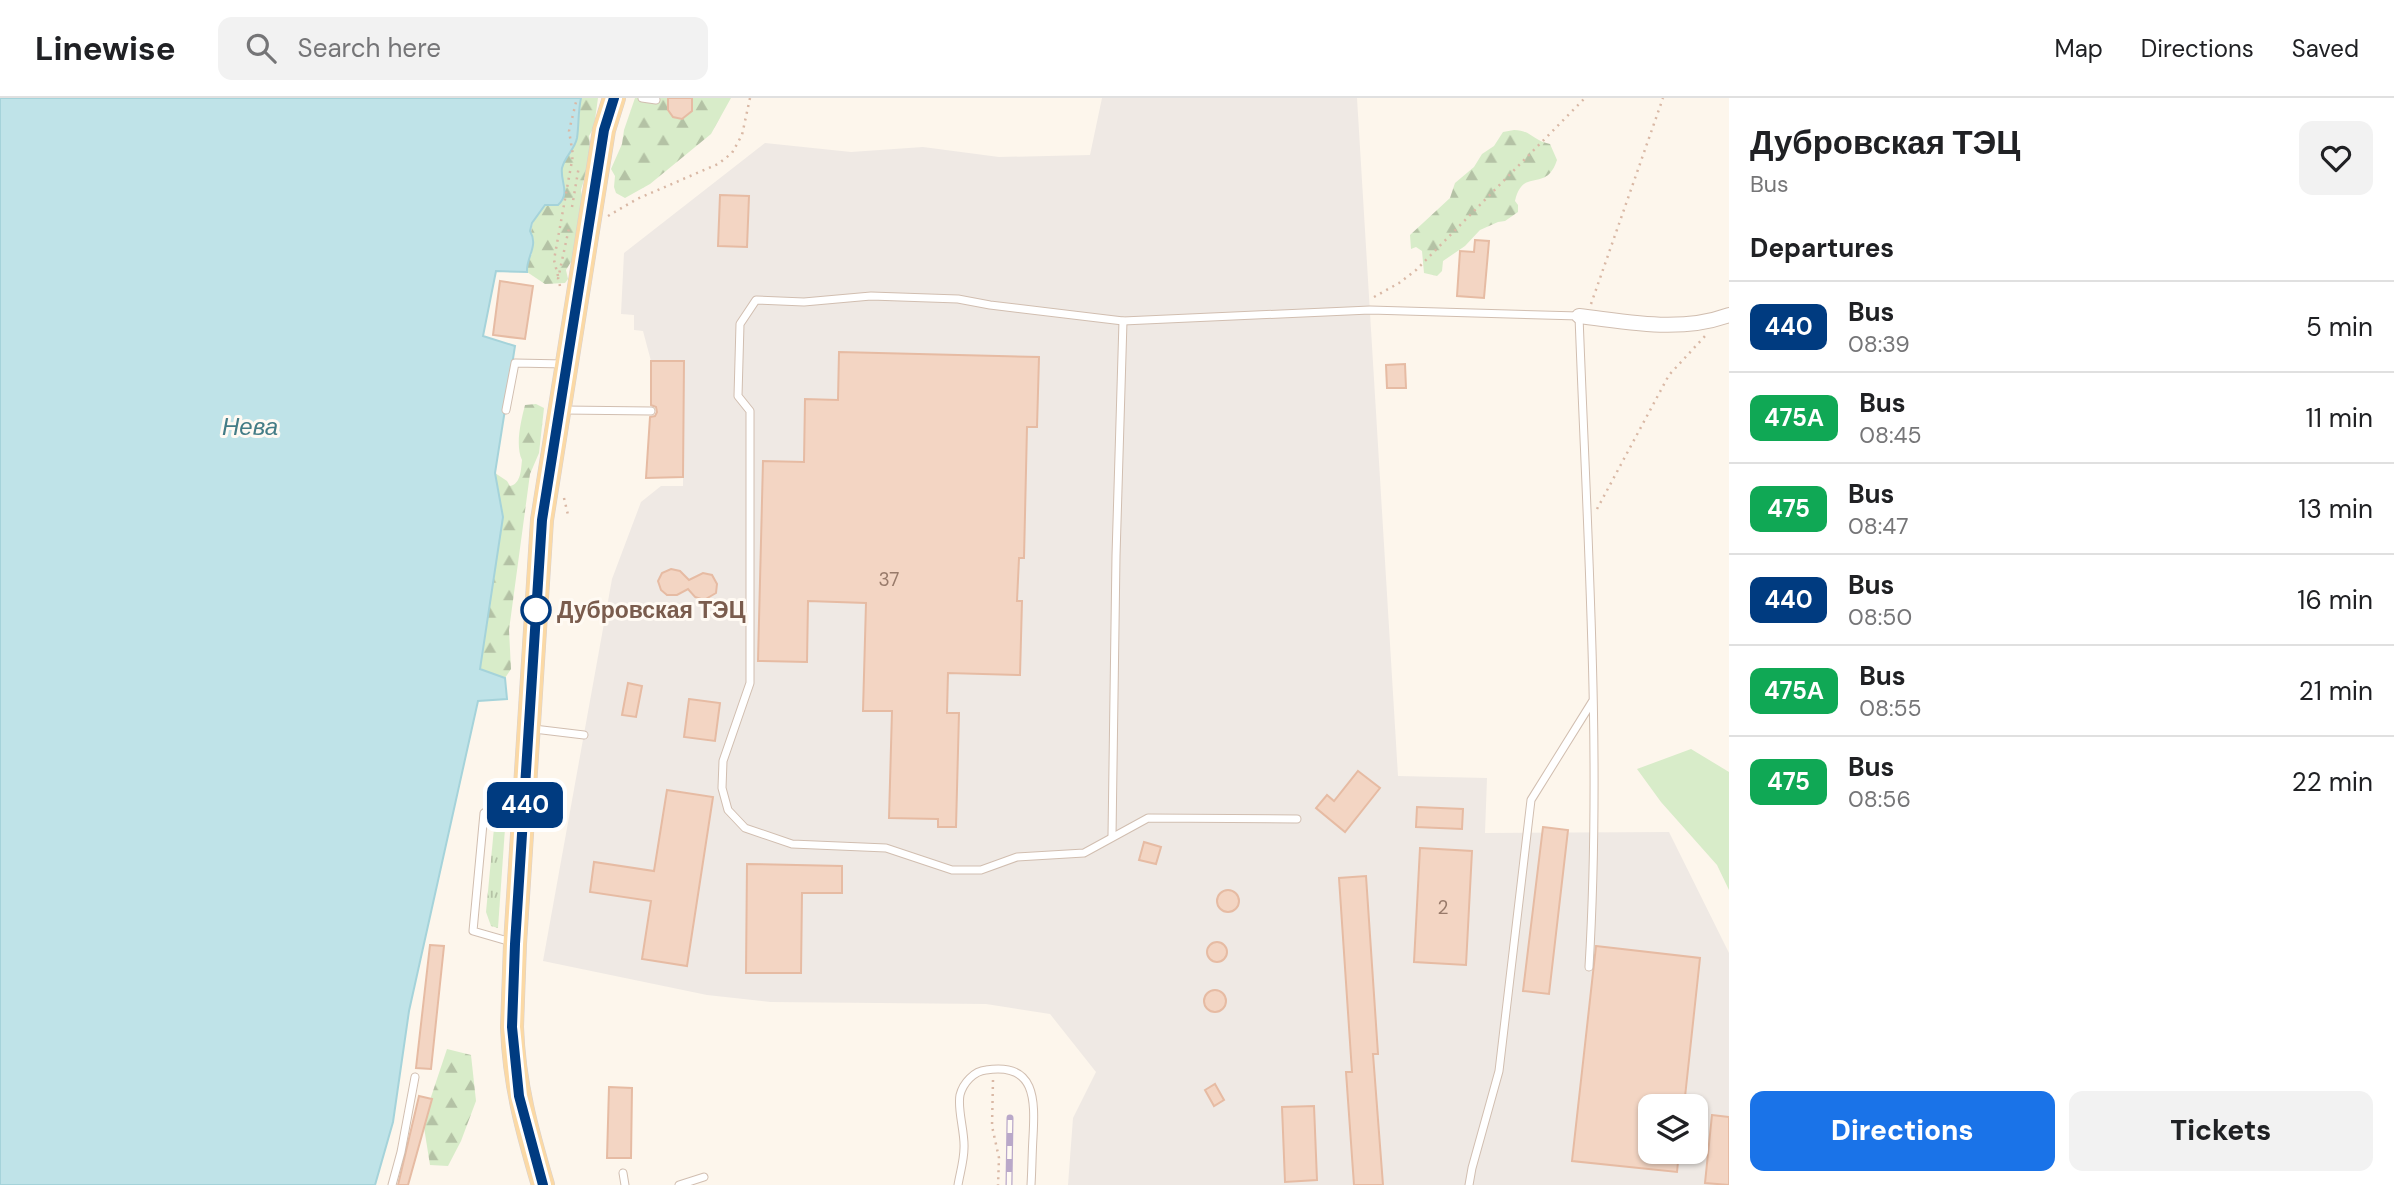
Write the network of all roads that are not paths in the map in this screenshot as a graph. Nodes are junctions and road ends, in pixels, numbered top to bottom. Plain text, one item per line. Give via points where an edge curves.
1 (614, 98) edge
2 (642, 98) edge
3 (656, 100) dead end
4 (1729, 315) edge
5 (1583, 317) junction
6 (1123, 321) junction
7 (565, 364) junction
8 (506, 410) dead end
9 (558, 410) junction
10 (651, 411) dead end
11 (1592, 701) junction
12 (530, 729) junction
13 (584, 735) dead end
14 (526, 784) junction
15 (1297, 819) dead end
16 (1112, 836) junction
17 (515, 944) junction
18 (1589, 967) dead end
19 (415, 1077) dead end
20 (623, 1172) dead end
21 (704, 1177) dead end
22 (392, 1185) edge
23 (543, 1185) edge
24 (625, 1185) edge
25 (679, 1185) edge
26 (958, 1185) edge
27 (1031, 1185) edge
28 (1469, 1185) edge

1 - 7 main road via 604,130
2 - 3 lane
4 - 5 street via 1706,323 1654,325
5 - 6 lane via 1370,310
5 - 11 lane
6 - 16 lane
6 - 16 lane via 958,299 756,300 740,324 738,396 750,411 750,683 723,761 722,788 728,810 745,828 792,844 886,848 952,870 981,870 1017,857 1084,853
7 - 8 lane via 515,363
7 - 9 main road
9 - 10 lane
9 - 12 main road via 542,520
11 - 18 lane
11 - 28 lane via 1531,800 1499,1071
12 - 13 lane
12 - 14 main road
14 - 17 main road
14 - 17 lane via 484,813 473,931
15 - 16 lane via 1148,818
17 - 23 main road via 512,1027 516,1082
19 - 22 lane
20 - 24 lane
21 - 25 lane
26 - 27 lane via 964,1148 960,1095 979,1071 993,1069 1012,1071 1033,1091

